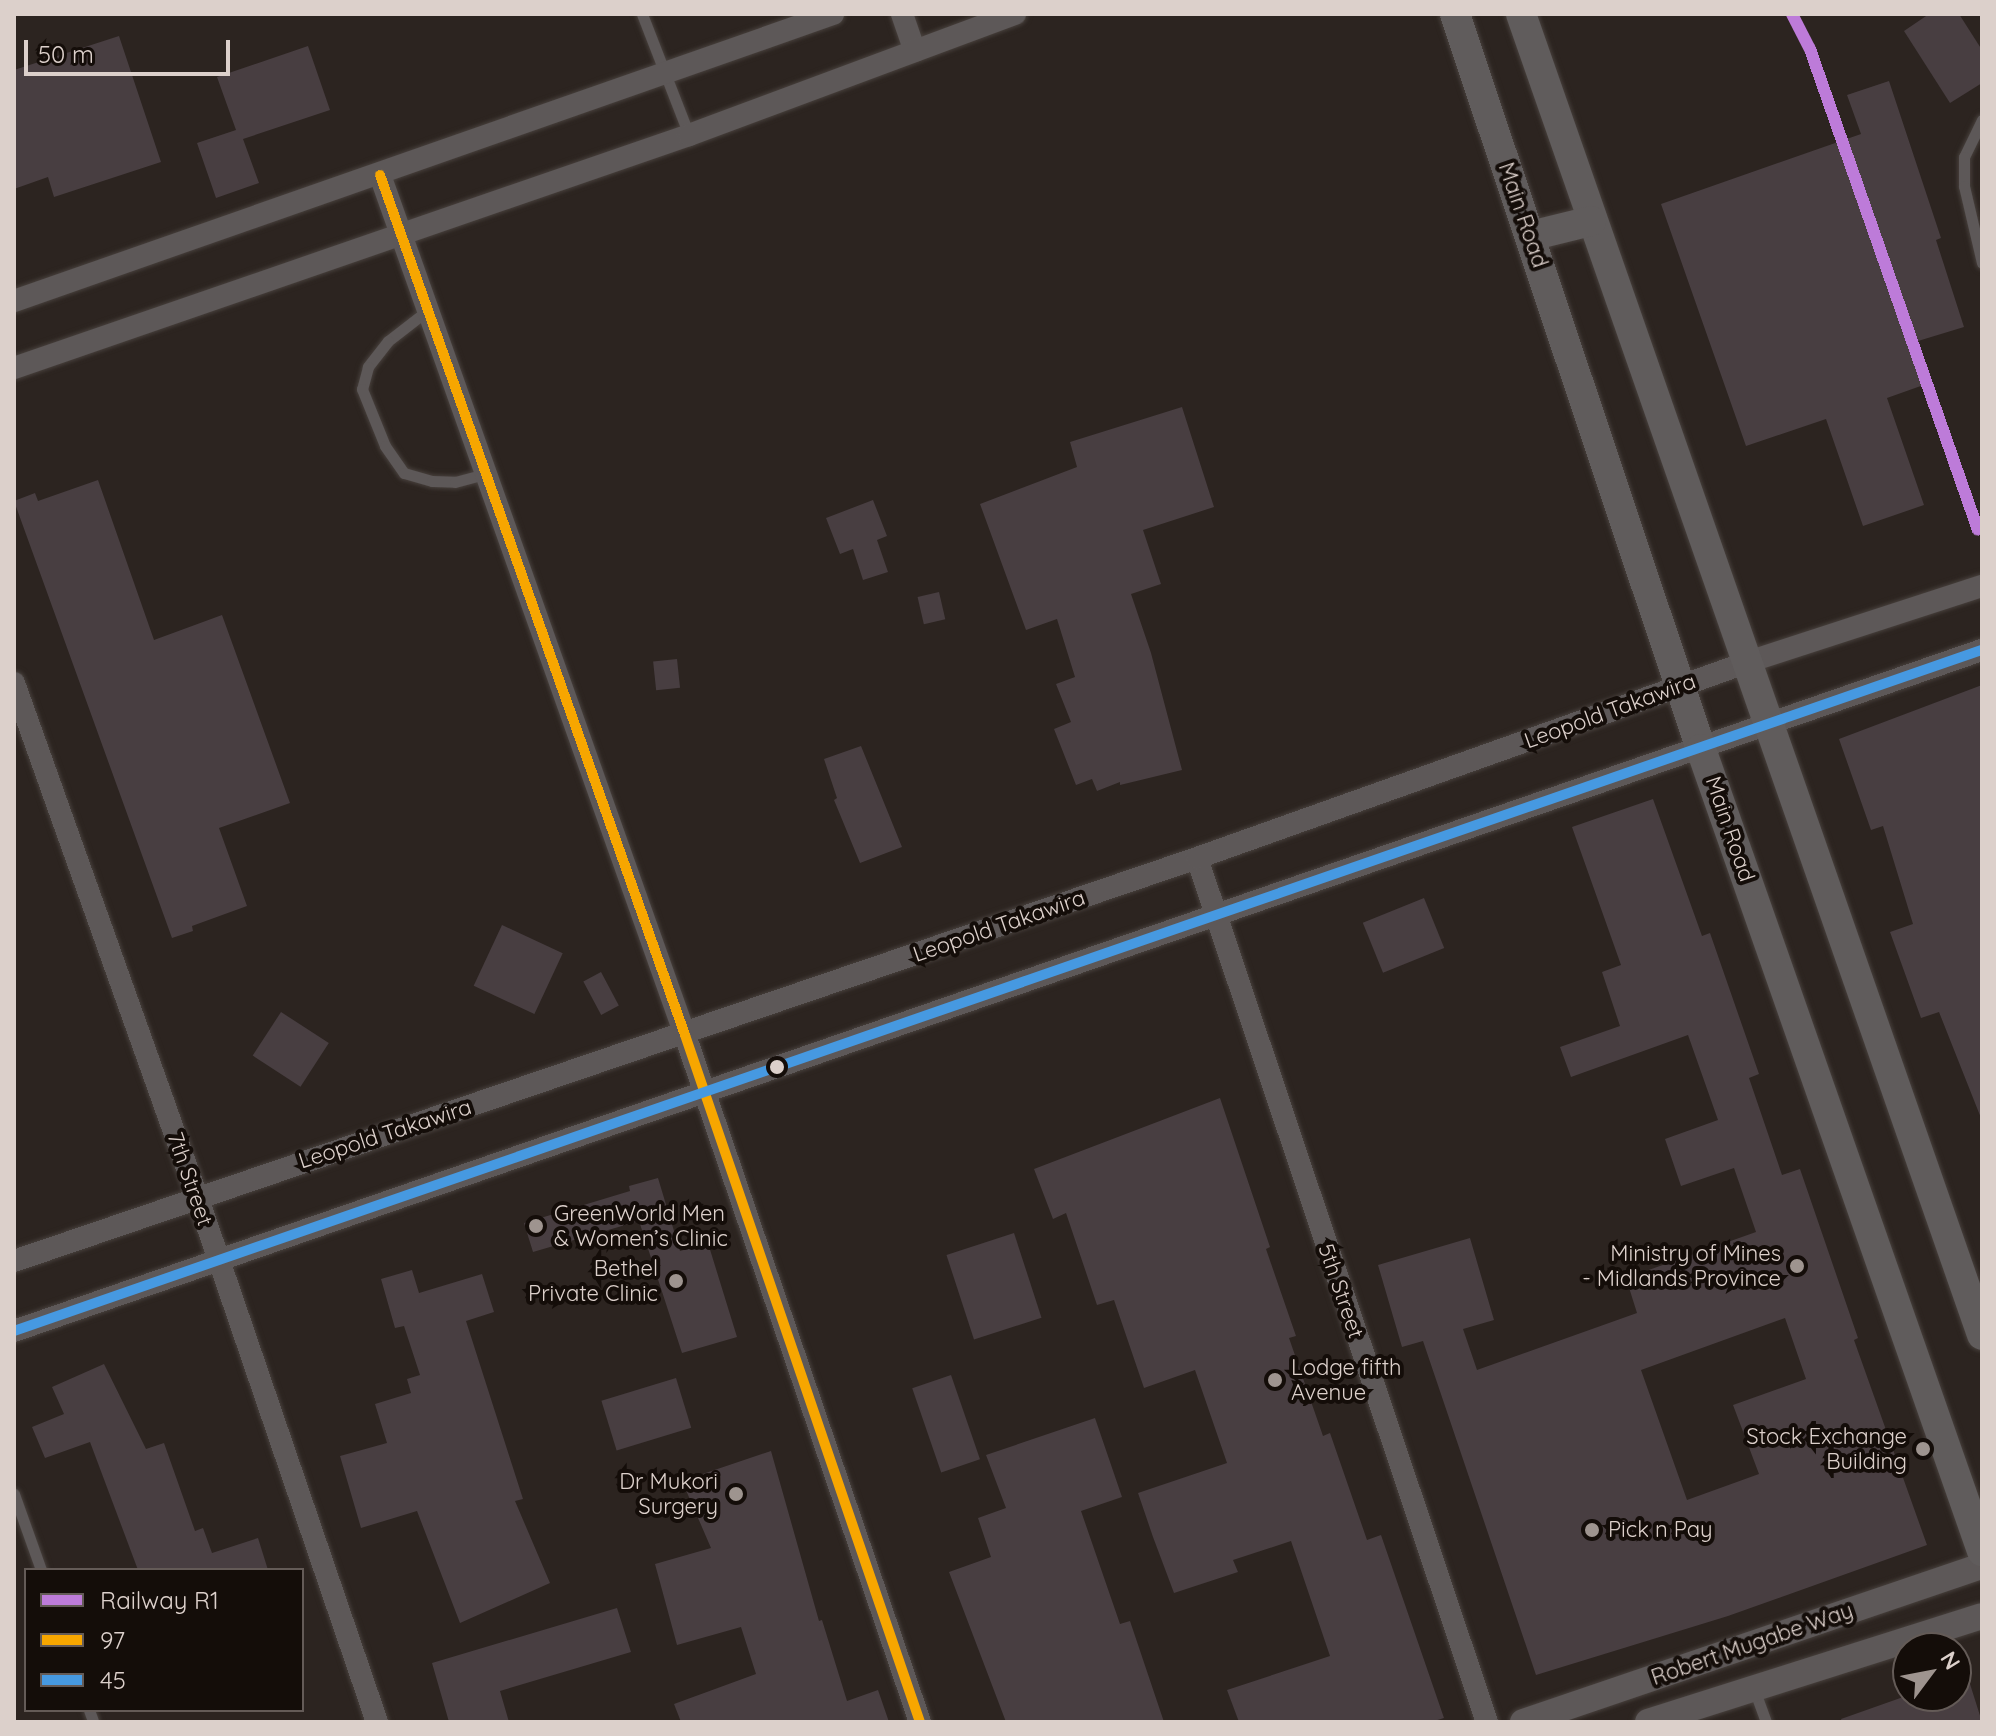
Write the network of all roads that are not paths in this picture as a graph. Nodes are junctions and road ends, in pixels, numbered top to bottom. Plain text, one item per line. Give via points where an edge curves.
1 (642, 14) edge
2 (833, 14) edge
3 (902, 14) edge
4 (1015, 14) edge
5 (1455, 14) edge
6 (1521, 14) edge
7 (915, 51) junction
8 (663, 73) junction
9 (1982, 120) edge
10 (689, 135) junction
11 (380, 175) junction
12 (1591, 221) junction
13 (400, 233) junction
14 (1530, 236) junction
15 (1982, 263) edge
16 (14, 301) edge
17 (428, 310) junction
18 (14, 368) edge
19 (485, 474) junction
20 (1982, 586) edge
21 (1982, 650) edge
22 (1748, 662) junction
23 (14, 683) edge
24 (1681, 687) junction
25 (1767, 724) junction
26 (1701, 749) junction
27 (1197, 858) junction
28 (1214, 915) junction
29 (685, 1035) junction
30 (702, 1090) junction
31 (197, 1196) junction
32 (14, 1261) edge
33 (219, 1261) junction
34 (14, 1331) edge
35 (1982, 1335) edge
36 (14, 1494) edge
37 (1982, 1551) edge
38 (1982, 1566) edge
39 (40, 1568) edge
40 (1982, 1616) edge
41 (1754, 1688) junction
42 (377, 1722) edge
43 (920, 1722) edge
44 (1487, 1722) edge
45 (1523, 1722) edge
46 (1648, 1722) edge
47 (1766, 1722) edge

1 - 8 lane
2 - 8 street
3 - 7 street
4 - 7 street
5 - 14 main road, Main Road
6 - 12 main road
7 - 10 street
8 - 10 lane
8 - 11 street
9 - 15 lane via 1964,157 1964,186
10 - 13 street
11 - 13 street
11 - 16 street
12 - 14 main road
12 - 22 main road
13 - 17 street
13 - 18 street
14 - 24 main road, Main Road
17 - 19 street
17 - 19 lane via 388,341 368,367 362,389 385,446 404,473 455,482
19 - 29 street
20 - 22 street, Leopold Takawira
21 - 25 street
22 - 24 street, Leopold Takawira
22 - 25 main road
23 - 31 street, 7th Street
24 - 26 main road, Main Road
24 - 27 street, Leopold Takawira
25 - 26 street
25 - 35 main road
26 - 28 street
26 - 37 main road, Main Road
27 - 28 street, 5th Street
27 - 29 street, Leopold Takawira
28 - 30 street
28 - 44 street, 5th Street
29 - 30 street
29 - 31 street, Leopold Takawira
30 - 33 street
30 - 43 street
31 - 32 street, Leopold Takawira
31 - 33 street, 7th Street
33 - 34 street
33 - 42 street, 7th Street
36 - 39 lane
38 - 45 street, Robert Mugabe Way
40 - 41 street, Robert Mugabe Way
41 - 46 street, Robert Mugabe Way
41 - 47 lane

